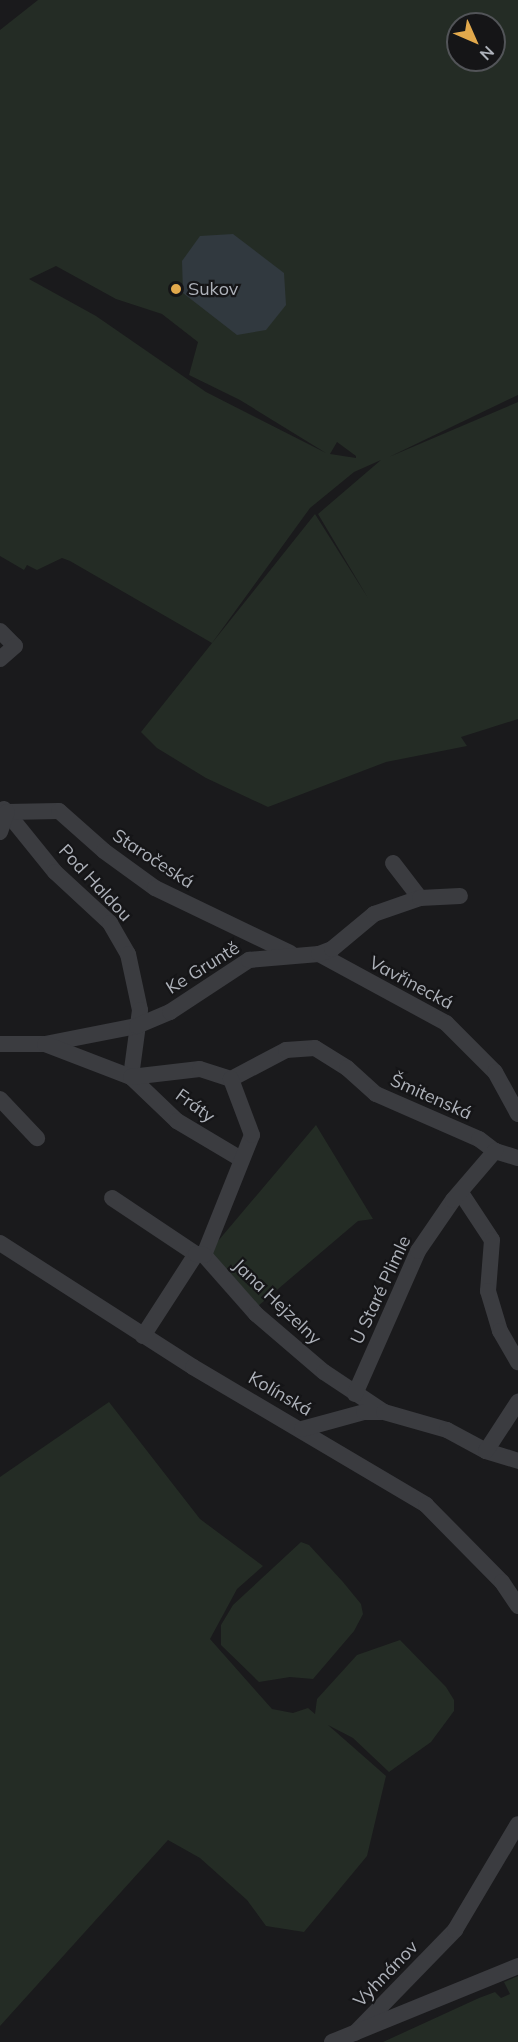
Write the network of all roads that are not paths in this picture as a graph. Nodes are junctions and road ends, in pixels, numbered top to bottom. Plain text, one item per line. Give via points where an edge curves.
1 (0, 631) edge
2 (0, 659) edge
3 (3, 808) edge
4 (0, 832) edge
5 (393, 863) dead end
6 (460, 896) dead end
7 (420, 898) junction
8 (254, 939) junction
9 (291, 954) junction
10 (319, 954) junction
11 (249, 960) junction
12 (137, 1026) junction
13 (0, 1044) edge
14 (45, 1044) junction
15 (131, 1077) junction
16 (231, 1079) junction
17 (0, 1099) edge
18 (518, 1114) edge
19 (38, 1138) dead end
20 (510, 1152) edge
21 (240, 1159) junction
22 (461, 1193) junction
23 (112, 1198) dead end
24 (0, 1243) edge
25 (200, 1254) junction
26 (143, 1335) junction
27 (518, 1362) edge
28 (355, 1394) junction
29 (516, 1410) edge
30 (384, 1412) junction
31 (302, 1429) junction
32 (486, 1451) junction
33 (518, 1461) edge
34 (518, 1606) edge
35 (518, 1824) edge
36 (518, 1966) edge
37 (355, 2033) junction
38 (332, 2042) edge

1 - 2 street via 15,646
3 - 4 street
3 - 8 street, Staročeská via 59,811 146,882
3 - 12 street, Pod Haldou via 55,872 101,913 117,933 136,984
5 - 7 street
6 - 7 street
7 - 10 street via 374,914 332,949
8 - 9 street, Staročeská
8 - 11 street
9 - 10 street, Ke Gruntě
9 - 11 street, Ke Gruntě
10 - 18 street, Vavřinecká via 446,1023 495,1072
11 - 12 street, Ke Gruntě via 170,1012
12 - 14 street, Ke Gruntě
12 - 15 street
13 - 14 street, Ke Gruntě
14 - 15 street, Ke Gruntě
15 - 16 street via 200,1069
15 - 21 street, Fráty via 177,1121
16 - 20 street, Šmitenská via 286,1050 315,1048 376,1094
16 - 21 street, Fráty via 252,1135
17 - 19 street
20 - 22 street, U Staré Plimle
21 - 25 street, Fráty
22 - 27 street via 492,1240 488,1291 500,1331
22 - 28 street, U Staré Plimle via 418,1251
23 - 25 street, Jana Hejzelny
24 - 26 street, Kolínská
25 - 26 street
25 - 28 street, Jana Hejzelny via 256,1314
26 - 31 street, Kolínská
28 - 30 street, Jana Hejzelny
29 - 32 street
30 - 31 street via 364,1412
30 - 32 street via 447,1431
31 - 34 street, Kolínská via 426,1505 452,1527
32 - 33 street
35 - 37 street, Vyhnánov via 455,1930
36 - 37 street, Vyhnánov
37 - 38 street

